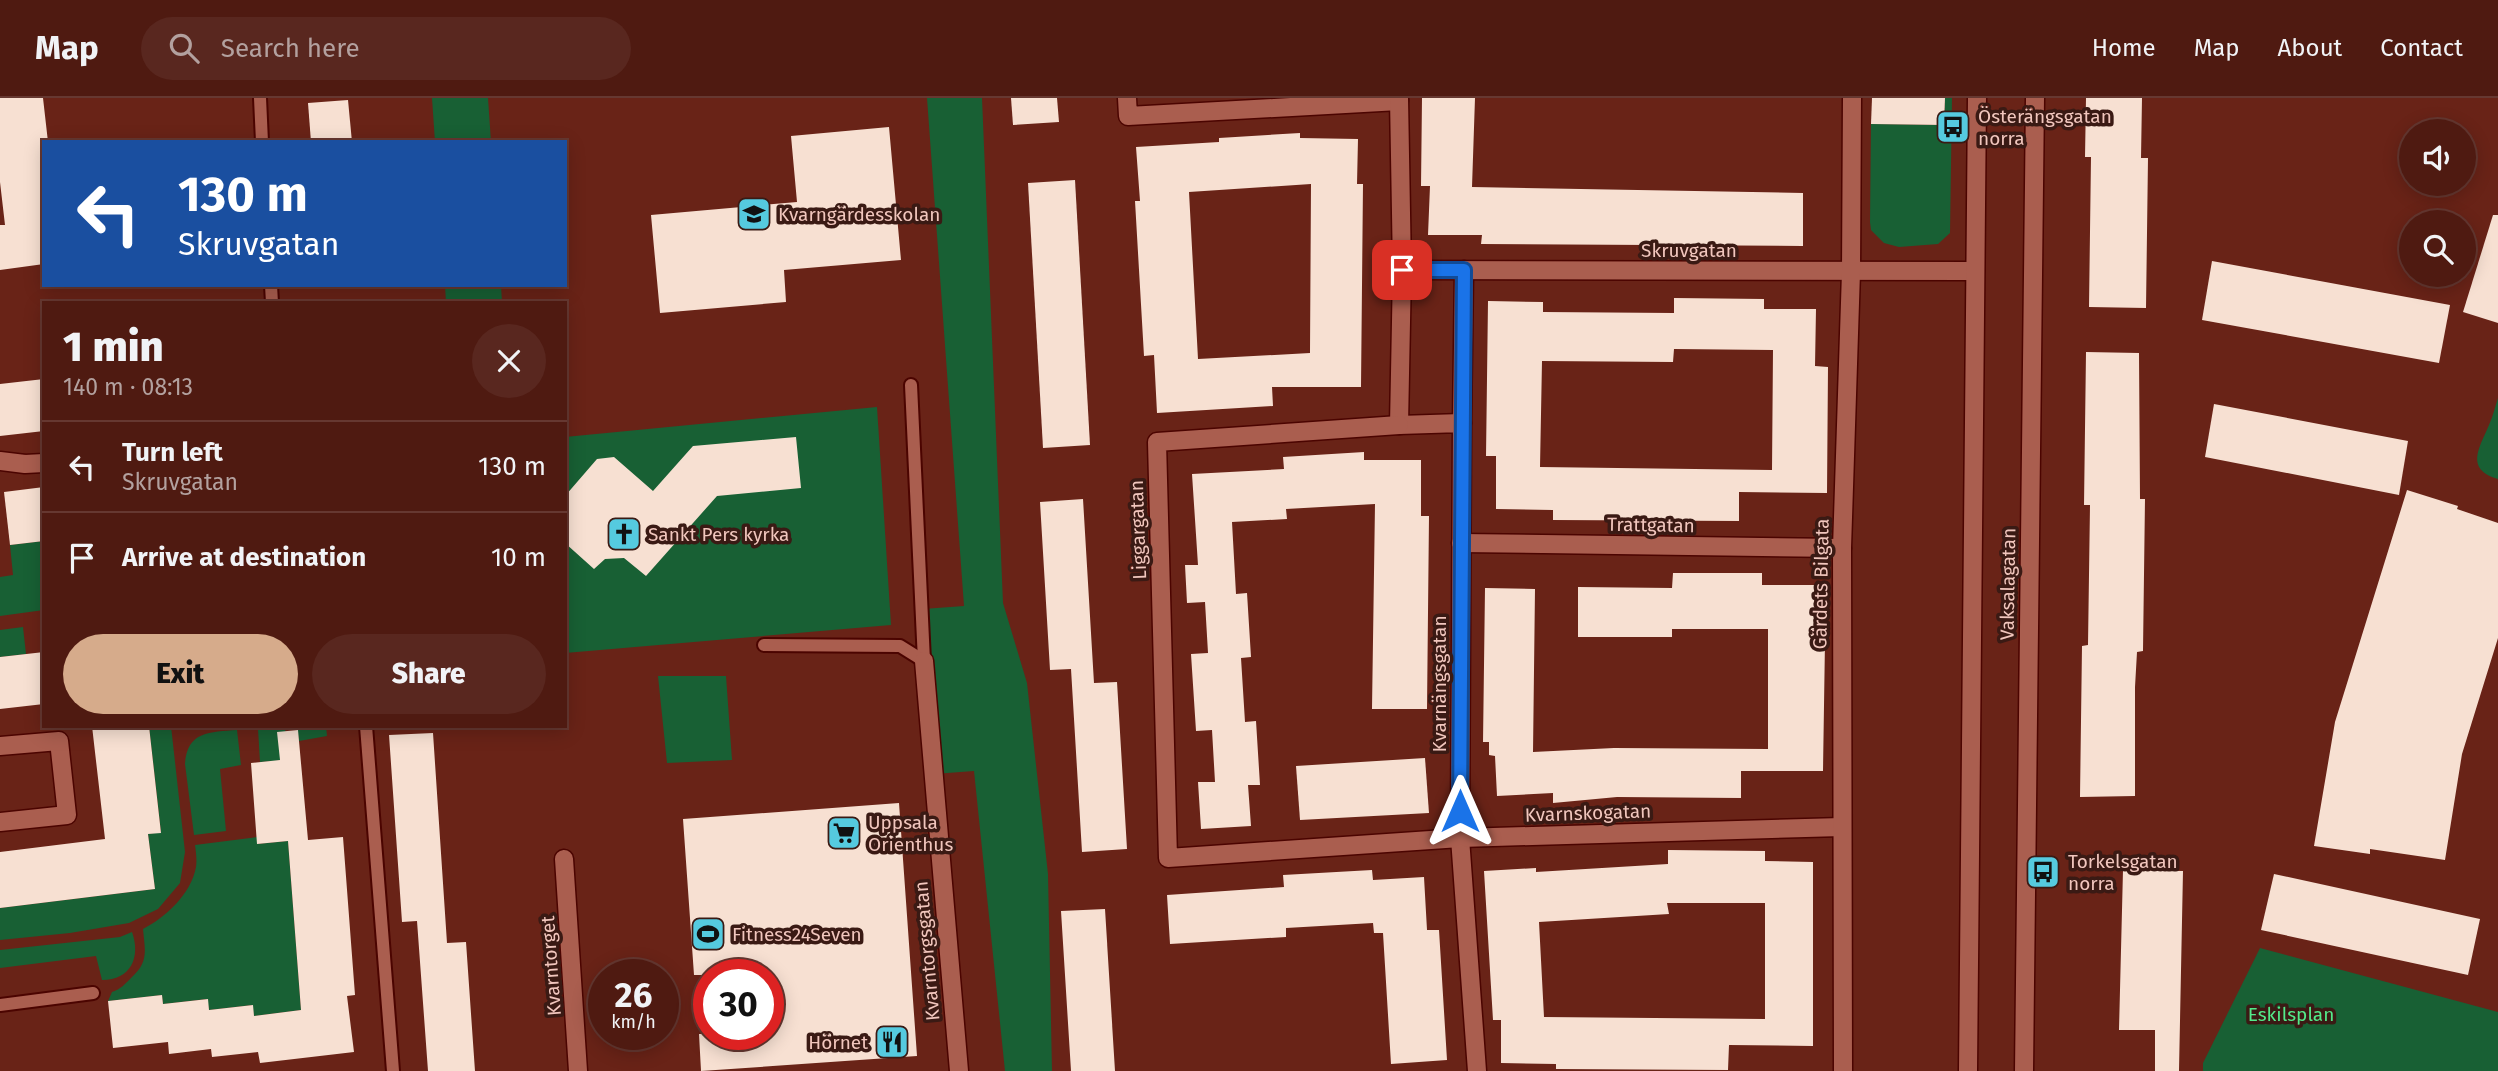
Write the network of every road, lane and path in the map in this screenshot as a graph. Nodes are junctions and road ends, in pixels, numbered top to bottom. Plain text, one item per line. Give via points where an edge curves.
1 (260, 98) edge
2 (1852, 98) edge
3 (1977, 98) edge
4 (2035, 98) edge
5 (1399, 99) edge
6 (1127, 107) edge
7 (262, 140) edge
8 (1402, 270) junction
9 (1464, 270) junction
10 (1975, 271) junction
11 (1851, 272) junction
12 (911, 385) dead end
13 (1462, 423) junction
14 (1399, 425) junction
15 (0, 461) edge
16 (42, 463) edge
17 (1461, 543) junction
18 (1842, 548) junction
19 (764, 645) dead end
20 (924, 661) junction
21 (366, 728) edge
22 (0, 747) edge
23 (0, 822) edge
24 (1842, 827) junction
25 (1460, 838) junction
26 (1168, 858) joint
27 (564, 859) dead end
28 (93, 993) dead end
29 (0, 1005) edge
30 (393, 1071) edge
31 (578, 1071) edge
32 (959, 1071) edge
33 (1477, 1071) edge
34 (1843, 1071) edge
35 (1968, 1071) edge
36 (2024, 1071) edge

1 - 7 lane
2 - 11 street, Gärdets Bilgata
3 - 10 street, Vaksalagatan
4 - 36 street, Vaksalagatan
5 - 6 street
5 - 8 street
8 - 9 street, Skruvgatan
8 - 14 street
9 - 11 street, Skruvgatan
9 - 13 street, Kvarnängsgatan
10 - 11 street, Skruvgatan
10 - 35 street, Vaksalagatan
11 - 18 street, Gärdets Bilgata
12 - 20 lane
13 - 14 street
13 - 17 street, Kvarnängsgatan
14 - 26 street, Liggargatan via 1157,442
15 - 16 street
17 - 18 street, Trattgatan
17 - 25 street, Kvarnängsgatan
18 - 24 street, Gärdets Bilgata
19 - 20 lane via 900,646
20 - 32 street, Kvarntorgsgatan
21 - 30 lane
22 - 23 street via 59,741 67,815
24 - 25 street, Kvarnskogatan
24 - 34 street, Gärdets Bilgata
25 - 26 street, Kvarnskogatan
25 - 33 street, Kvarnängsgatan
27 - 31 street, Kvarntorget
28 - 29 lane

